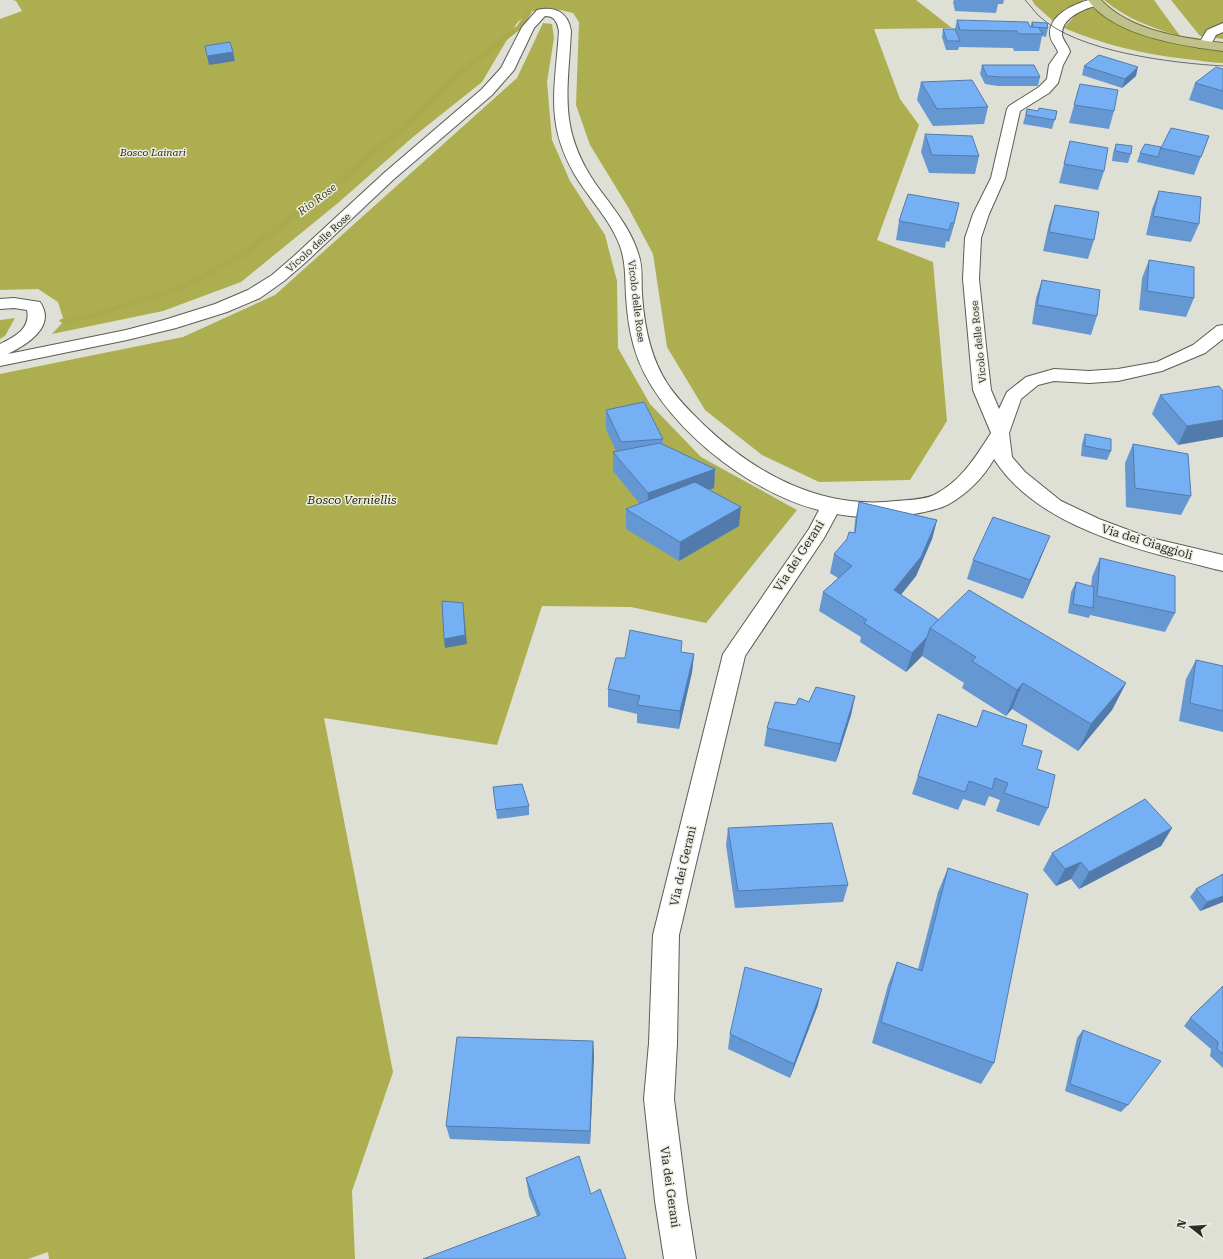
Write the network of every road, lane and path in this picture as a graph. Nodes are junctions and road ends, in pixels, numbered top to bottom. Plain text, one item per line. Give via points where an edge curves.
1 (1095, 1) edge
2 (1223, 27) edge
3 (1204, 45) junction
4 (1223, 47) edge
5 (0, 304) edge
6 (1223, 330) edge
7 (0, 351) edge
8 (0, 361) edge
9 (1000, 433) junction
10 (832, 505) junction
11 (1223, 563) edge
12 (680, 1259) edge

1 - 3 main road via 1109,13 1142,30
1 - 9 street, Vicolo delle Rose via 1073,11 1059,24 1056,37 1064,52 1056,65 1052,80 1044,90 1014,109 998,178 973,238 972,279 982,390
2 - 3 street via 1211,33
3 - 4 main road
5 - 7 street via 34,306 36,319 33,330
6 - 9 street, Via dei Giaggioli via 1199,349 1162,366 1118,375 1054,376 1032,381 1012,396
8 - 10 street, Vicolo delle Rose via 163,326 221,308 254,294 300,259 389,176 483,96 507,70 528,26 541,13 552,12 563,20 565,31 560,102 564,131 568,145 588,184 627,240 632,259 638,327 644,355 654,378 698,431 722,453 772,484 808,501
9 - 10 street, Vicolo delle Rose via 971,478 939,500 892,510 849,509
9 - 11 street, Via dei Giaggioli via 1003,458 1018,477 1054,506 1142,543
10 - 12 street, Via dei Gerani via 816,533 734,654 666,935 663,1043 658,1099

